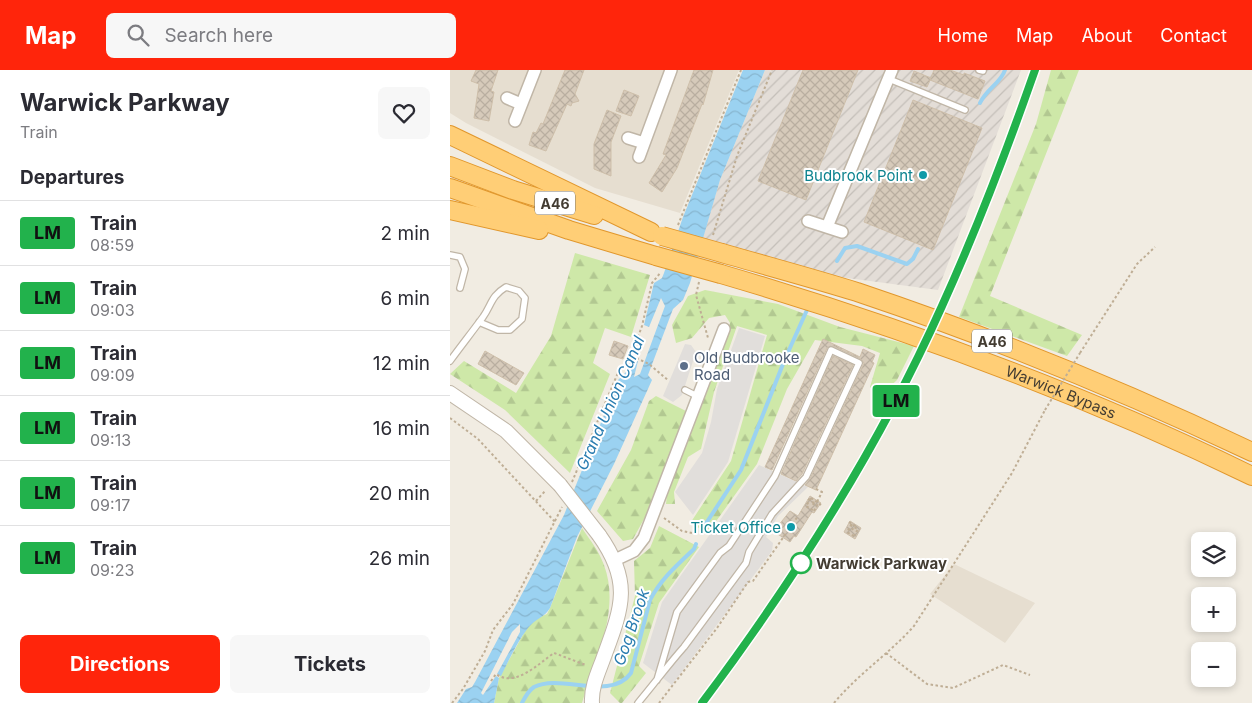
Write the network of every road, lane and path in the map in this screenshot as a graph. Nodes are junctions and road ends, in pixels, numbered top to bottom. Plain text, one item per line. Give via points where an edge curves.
1 (535, 70) edge
2 (671, 70) edge
3 (741, 70) edge
4 (772, 70) edge
5 (891, 74) edge
6 (507, 98) dead end
7 (522, 104) junction
8 (965, 110) dead end
9 (515, 121) dead end
10 (450, 136) edge
11 (628, 138) dead end
12 (644, 143) junction
13 (639, 157) dead end
14 (450, 166) edge
15 (450, 188) edge
16 (450, 210) edge
17 (808, 221) dead end
18 (827, 227) junction
19 (842, 232) dead end
20 (663, 233) junction
21 (717, 247) junction
22 (1155, 247) dead end
23 (638, 250) junction
24 (450, 255) edge
25 (660, 261) junction
26 (700, 278) dead end
27 (460, 288) dead end
28 (479, 322) junction
29 (724, 329) dead end
30 (631, 356) junction
31 (713, 359) junction
32 (450, 361) edge
33 (669, 381) dead end
34 (685, 390) dead end
35 (450, 393) edge
36 (699, 397) junction
37 (450, 418) edge
38 (1252, 452) edge
39 (1252, 476) edge
40 (559, 487) junction
41 (816, 489) dead end
42 (808, 499) dead end
43 (536, 500) junction
44 (816, 502) junction
45 (563, 504) dead end
46 (813, 505) dead end
47 (821, 505) dead end
48 (656, 511) junction
49 (798, 516) dead end
50 (556, 523) junction
51 (850, 524) junction
52 (852, 530) dead end
53 (692, 533) dead end
54 (615, 560) junction
55 (886, 653) junction
56 (663, 654) junction
57 (676, 656) junction
58 (1030, 675) dead end
59 (596, 680) junction
60 (657, 680) junction
61 (491, 681) dead end
62 (452, 703) edge
63 (592, 703) edge
64 (638, 703) edge
65 (659, 703) edge
66 (834, 703) edge

1 - 7 street
2 - 12 street
3 - 20 path
4 - 21 path via 737,156
5 - 8 lane
5 - 18 street
6 - 7 street
7 - 9 street
10 - 20 highway
11 - 12 street
12 - 13 street
14 - 20 highway, A46 via 513,190
15 - 23 highway, A46 via 560,227
16 - 23 highway
17 - 18 street
18 - 19 street
20 - 21 highway, A46, bridge
21 - 38 highway, Warwick Bypass / A46 via 856,292 1008,347 1150,405
22 - 55 path, bridge via 1137,264 1080,353 1012,473 928,605 900,642
23 - 25 highway, A46
24 - 27 lane via 460,257 465,269
25 - 30 path via 660,274 652,283
25 - 39 highway, Warwick Bypass / A46, bridge via 721,274 855,314 1001,366 1140,423
26 - 31 path via 696,295
28 - 28 lane via 494,294 506,287 519,291 524,298 522,318 510,330 498,330
28 - 32 lane
29 - 31 street
30 - 33 path via 649,364
30 - 40 path via 616,374
31 - 36 street
34 - 36 lane
35 - 40 street via 506,430
36 - 48 street
37 - 43 path via 478,439
40 - 43 path via 541,493
40 - 54 street, bridge via 599,535
41 - 44 path via 822,492
42 - 44 path, bridge via 817,505 814,511 806,506 811,498
43 - 50 path
44 - 46 path, bridge
44 - 47 path
45 - 50 path
48 - 53 path via 682,531
48 - 54 street via 637,548
49 - 65 path via 753,581 748,582
50 - 62 path via 513,604 493,630 485,651
51 - 51 path, bridge via 847,532 854,536 858,530
51 - 52 path, bridge via 855,526
54 - 59 street via 622,600
55 - 58 path via 927,684 953,688 1004,665
55 - 66 path via 860,674
56 - 57 lane
56 - 57 lane via 676,612 720,553 729,546 775,476 831,350 859,363 802,484 772,514 749,552 746,563
56 - 60 lane
57 - 60 lane
59 - 61 path via 554,653 520,677 502,678 496,674
59 - 63 street
60 - 64 lane

